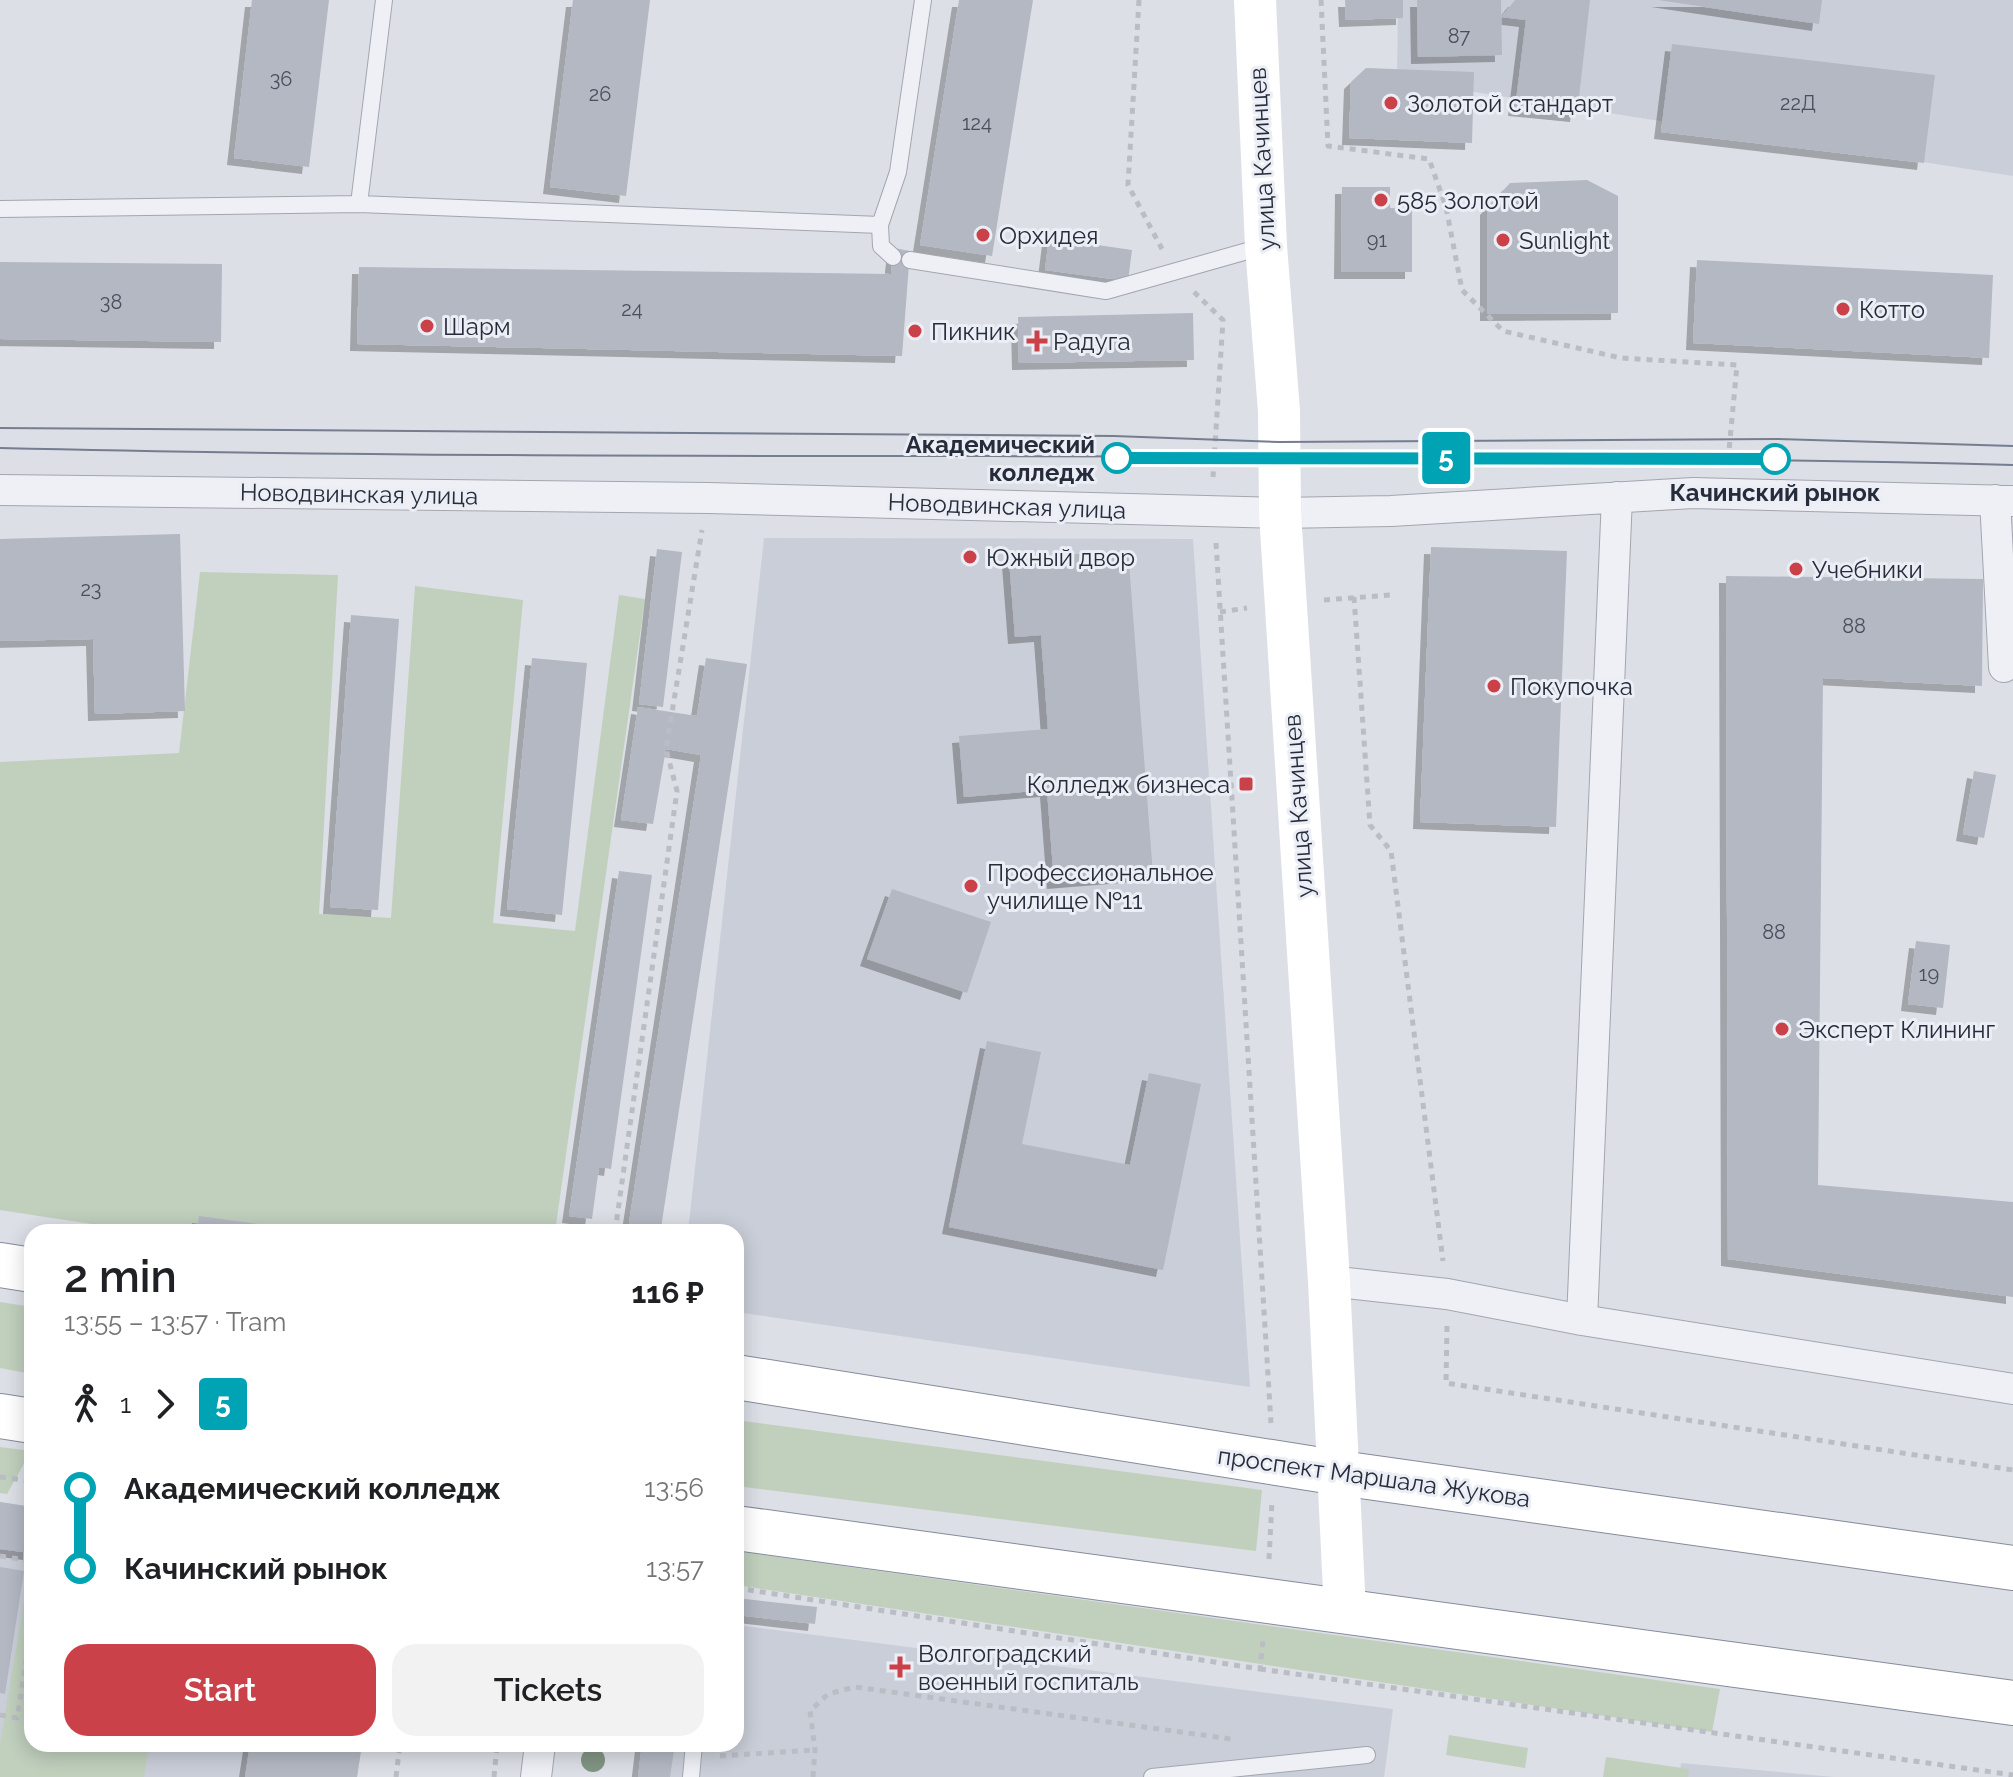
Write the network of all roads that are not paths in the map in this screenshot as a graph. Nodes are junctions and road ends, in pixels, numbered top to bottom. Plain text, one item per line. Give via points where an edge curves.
1 (384, 0) edge
2 (923, 0) edge
3 (1255, 0) edge
4 (359, 204) junction
5 (0, 209) edge
6 (880, 225) junction
7 (1266, 246) junction
8 (0, 490) edge
9 (1617, 497) junction
10 (2004, 500) edge
11 (1280, 513) junction
12 (2004, 667) dead end
13 (0, 1265) edge
14 (24, 1269) edge
15 (1329, 1281) junction
16 (1582, 1320) junction
17 (744, 1378) edge
18 (2013, 1389) edge
19 (0, 1416) edge
20 (24, 1420) edge
21 (1340, 1473) junction
22 (744, 1529) edge
23 (2013, 1568) edge
24 (1345, 1612) junction
25 (2013, 1703) edge
26 (539, 1752) edge
27 (694, 1752) edge
28 (1367, 1755) dead end
29 (536, 1777) edge
30 (691, 1777) edge
31 (1152, 1777) edge

1 - 4 lane
2 - 6 lane via 898,172
3 - 7 main road, улица Качинцев
4 - 5 lane
4 - 6 lane
6 - 7 lane via 881,246 902,259 1106,291
7 - 11 main road, улица Качинцев via 1279,411
8 - 11 street, Новодвинская улица via 708,498
9 - 10 street, Новодвинская улица
9 - 11 street, Новодвинская улица
9 - 16 street
10 - 12 street
11 - 15 main road, улица Качинцев
13 - 14 highway
15 - 16 street via 1447,1294
15 - 21 main road, улица Качинцев
16 - 18 street
17 - 21 highway, проспект Маршала Жукова
19 - 20 highway
21 - 23 highway, проспект Маршала Жукова
21 - 24 main road, улица Качинцев
22 - 24 highway
24 - 25 highway
26 - 29 street
27 - 30 lane
28 - 31 lane

